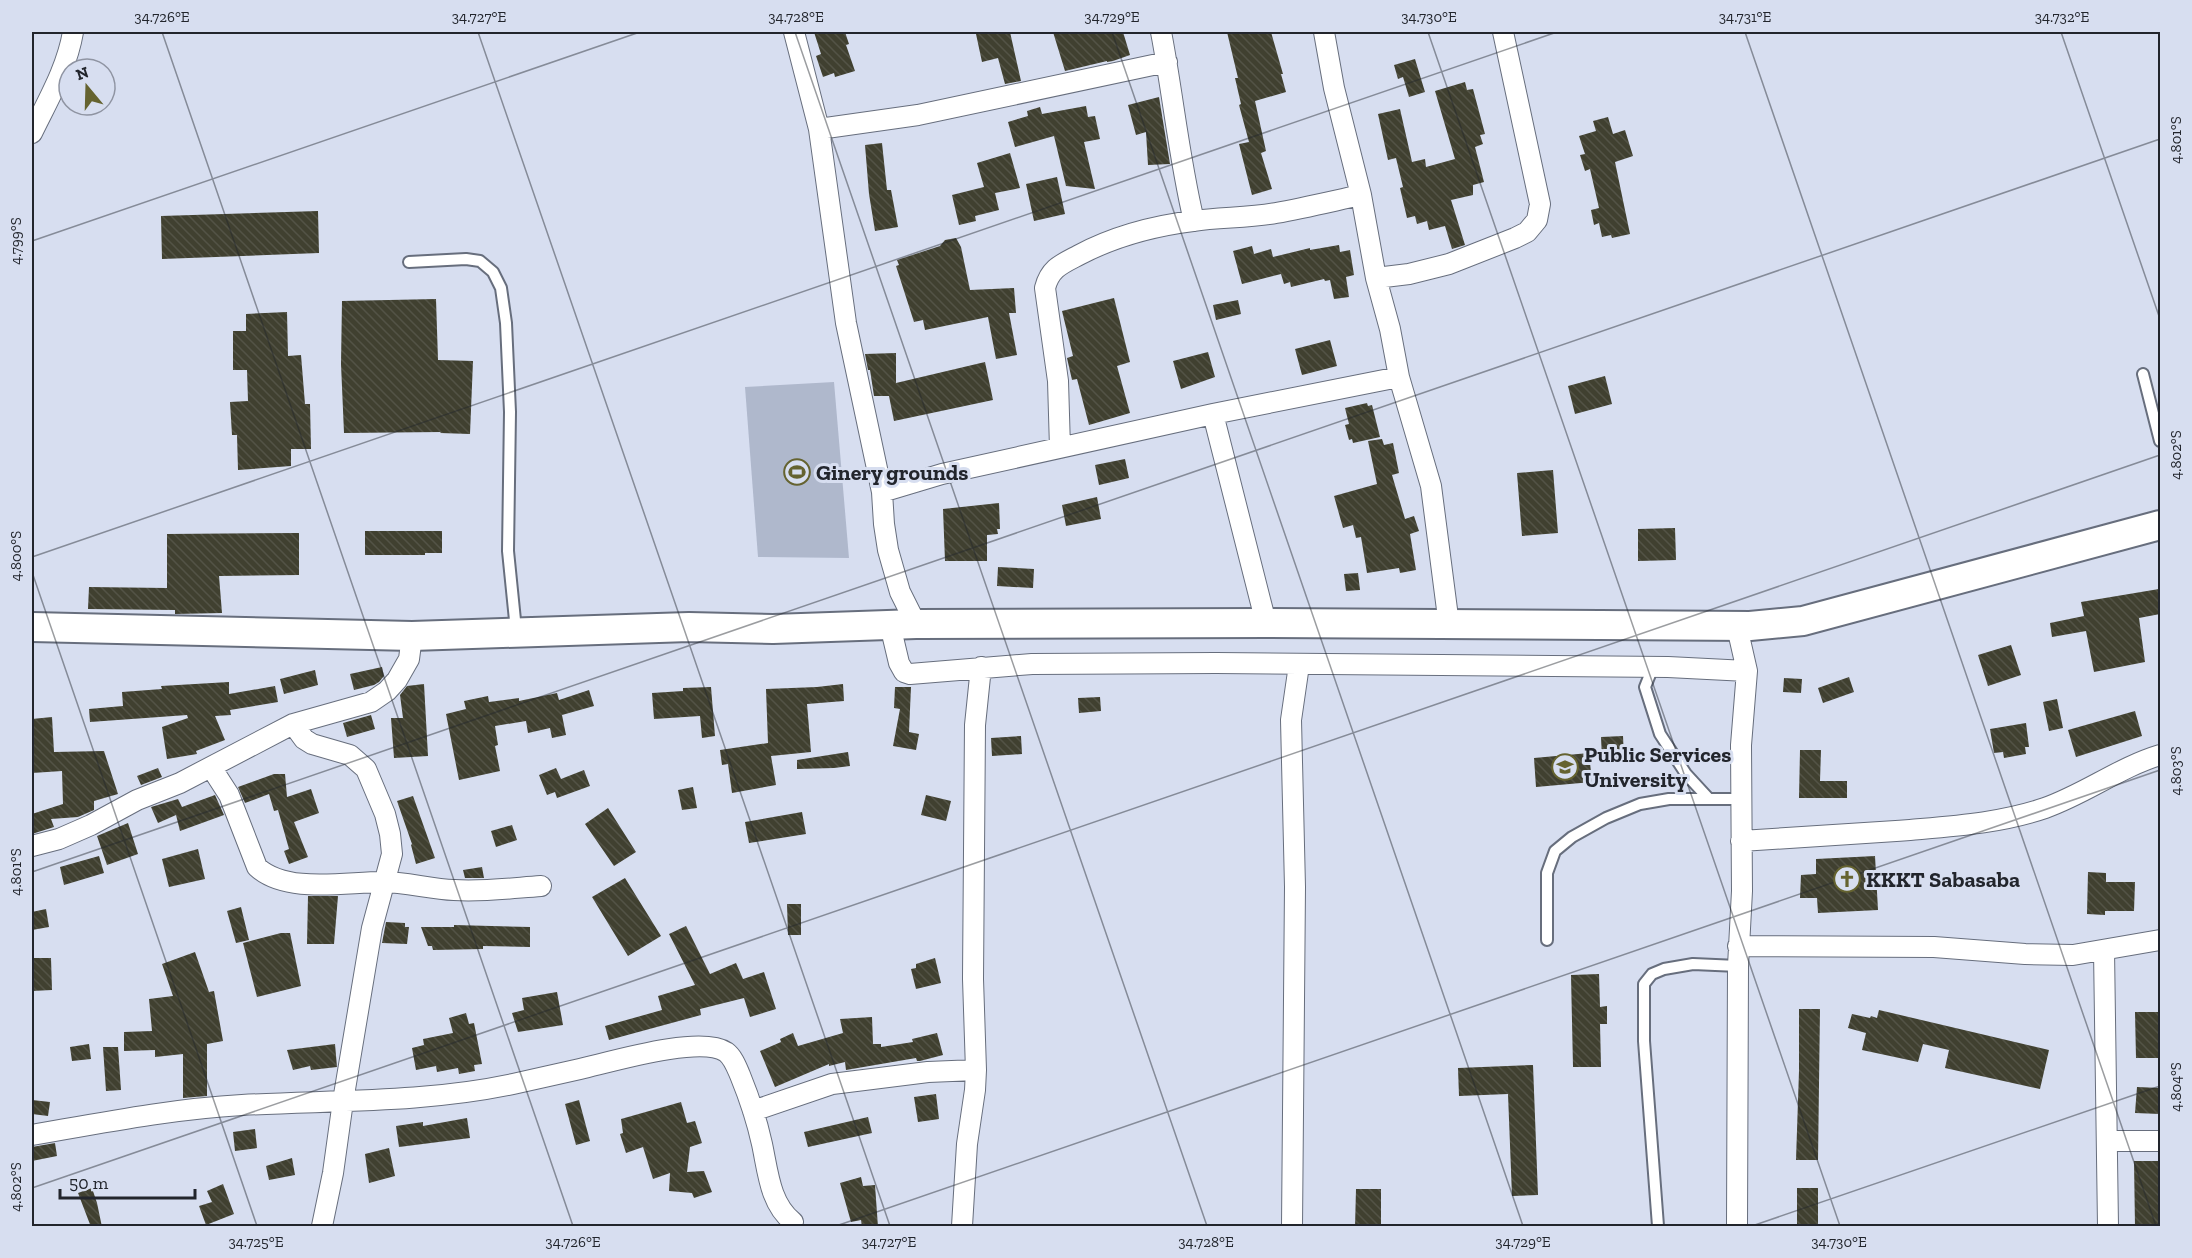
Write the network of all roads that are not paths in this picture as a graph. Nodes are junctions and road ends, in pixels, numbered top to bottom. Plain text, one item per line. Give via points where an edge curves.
1 (73, 32) edge
2 (794, 32) edge
3 (1161, 32) edge
4 (1324, 32) edge
5 (1503, 32) edge
6 (1167, 62) junction
7 (819, 129) junction
8 (32, 134) edge
9 (1361, 195) junction
10 (1194, 221) junction
11 (409, 261) dead end
12 (1376, 278) junction
13 (2143, 374) dead end
14 (1399, 377) junction
15 (1213, 414) junction
16 (2160, 441) edge
17 (1060, 448) junction
18 (882, 492) junction
19 (2160, 525) edge
20 (1266, 623) junction
21 (903, 625) junction
22 (1449, 625) junction
23 (32, 627) edge
24 (1737, 627) junction
25 (516, 634) junction
26 (412, 636) junction
27 (1299, 665) junction
28 (981, 666) junction
29 (1653, 667) junction
30 (1747, 671) junction
31 (293, 724) junction
32 (2160, 755) edge
33 (211, 767) junction
34 (1709, 799) junction
35 (1741, 799) junction
36 (1741, 841) junction
37 (32, 846) edge
38 (383, 882) junction
39 (542, 886) dead end
40 (1547, 940) dead end
41 (2160, 940) edge
42 (2104, 950) junction
43 (1738, 956) junction
44 (976, 1070) junction
45 (343, 1101) junction
46 (753, 1111) junction
47 (32, 1135) edge
48 (2108, 1141) junction
49 (2160, 1141) edge
50 (793, 1222) dead end
51 (322, 1227) edge
52 (962, 1227) edge
53 (1292, 1227) edge
54 (1658, 1227) edge
55 (1737, 1227) edge
56 (2108, 1227) edge

1 - 8 street via 60,76
2 - 7 street
3 - 6 street
4 - 9 street
5 - 12 street via 1540,204 1538,220 1527,232 1449,264
6 - 7 street via 918,115
6 - 10 street
7 - 18 street via 846,323
9 - 10 street via 1275,213
9 - 12 street
10 - 17 street via 1128,234 1061,264 1048,276 1045,288 1058,381
11 - 25 lane via 480,261 493,272 501,288 510,412 508,551
12 - 14 street
13 - 16 lane
14 - 15 street
14 - 22 street via 1431,486
15 - 17 street
15 - 20 street
17 - 18 street via 942,474
18 - 21 street via 888,550 900,592
19 - 24 main road via 1803,621
20 - 21 main road
20 - 22 main road
21 - 25 main road
21 - 28 street via 899,663 904,672
22 - 24 main road
23 - 26 main road
24 - 30 street
25 - 26 main road
26 - 31 street via 409,659 387,691 371,702
27 - 28 street
27 - 29 street
27 - 53 street via 1291,720 1295,887
28 - 44 street via 975,725
29 - 30 street
29 - 34 lane via 1645,687 1660,734 1686,774
30 - 35 street
31 - 33 street
31 - 38 street via 312,744 350,755 366,769 390,834 392,854
32 - 36 street via 2139,761 2045,808 1997,821
33 - 37 street via 91,825
33 - 38 street via 237,812 257,867 265,874 312,884
34 - 35 lane
34 - 40 lane via 1640,804 1606,818 1555,851 1547,873
35 - 36 street
36 - 43 street
38 - 39 street via 454,890
38 - 45 street
41 - 42 street
42 - 43 street via 2073,955 1934,947
42 - 48 street
43 - 54 lane via 1664,969 1652,974 1644,984 1644,1041
43 - 55 street
44 - 46 street via 832,1084
44 - 52 street
45 - 46 street via 487,1090 630,1056 706,1047 729,1054
45 - 47 street via 146,1114
45 - 51 street
46 - 50 street via 768,1178 784,1215
48 - 49 street
48 - 56 street

